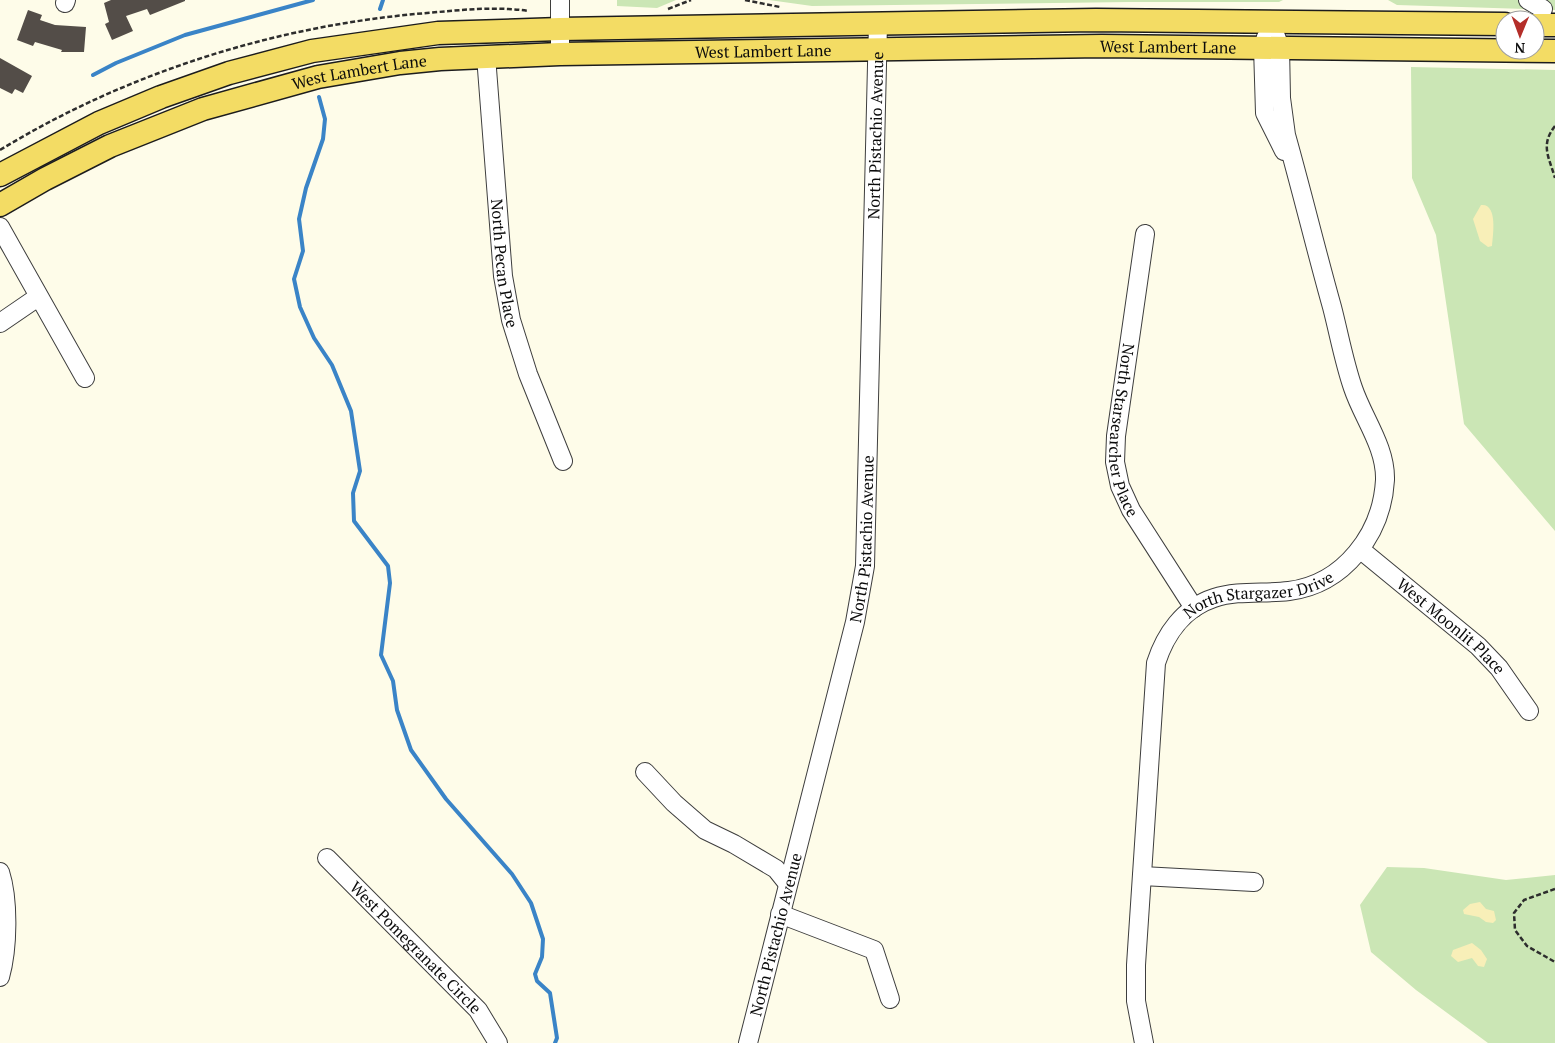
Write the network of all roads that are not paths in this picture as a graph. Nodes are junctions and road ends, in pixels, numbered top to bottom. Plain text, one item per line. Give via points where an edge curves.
1 (560, 0) edge
2 (1270, 21) junction
3 (878, 24) junction
4 (1495, 24) edge
5 (560, 28) junction
6 (1272, 47) junction
7 (878, 49) junction
8 (1555, 51) edge
9 (560, 54) junction
10 (486, 56) junction
11 (0, 175) edge
12 (0, 205) edge
13 (0, 227) edge
14 (1145, 234) dead end
15 (38, 297) junction
16 (0, 323) edge
17 (85, 378) dead end
18 (563, 461) dead end
19 (1361, 550) junction
20 (1194, 608) junction
21 (1529, 711) dead end
22 (645, 772) dead end
23 (327, 858) dead end
24 (0, 872) edge
25 (1142, 876) junction
26 (1254, 882) dead end
27 (788, 884) junction
28 (780, 914) junction
29 (0, 977) edge
30 (890, 999) dead end
31 (498, 1043) edge
32 (748, 1043) edge
33 (1144, 1043) edge

1 - 5 street
2 - 3 main road, West Lambert Lane
2 - 4 main road, West Lambert Lane
2 - 6 street, North Stargazer Drive
3 - 5 main road, West Lambert Lane
3 - 7 street, North Pistachio Avenue
5 - 9 street
5 - 11 main road, West Lambert Lane via 397,37 312,51 194,84 131,109
6 - 7 main road, West Lambert Lane
6 - 8 main road, West Lambert Lane
6 - 19 street, North Stargazer Drive via 1265,113 1295,168 1353,388 1383,462 1383,496 1378,516
7 - 9 main road, West Lambert Lane
7 - 27 street, North Pistachio Avenue via 865,566
9 - 10 main road, West Lambert Lane
10 - 12 main road, West Lambert Lane via 400,63 318,76 237,98 110,146
10 - 18 street, North Pecan Place via 503,276 511,320 528,374
13 - 15 street
14 - 20 street, North Starsearcher Place via 1115,462 1120,486 1131,510
15 - 16 street
15 - 17 street
19 - 20 street, North Stargazer Drive via 1338,571 1317,583 1292,591 1234,593 1213,598
19 - 21 street, West Moonlit Place via 1478,646 1499,668
20 - 25 street, North Stargazer Drive via 1163,641 1156,663
22 - 27 street via 705,830 776,870
23 - 31 street, West Pomegranate Circle via 478,1010
24 - 29 street via 4,884 5,958
25 - 26 street
25 - 33 street, North Stargazer Drive via 1136,1001
27 - 28 street, North Pistachio Avenue
28 - 30 street via 874,950
28 - 32 street, North Pistachio Avenue

